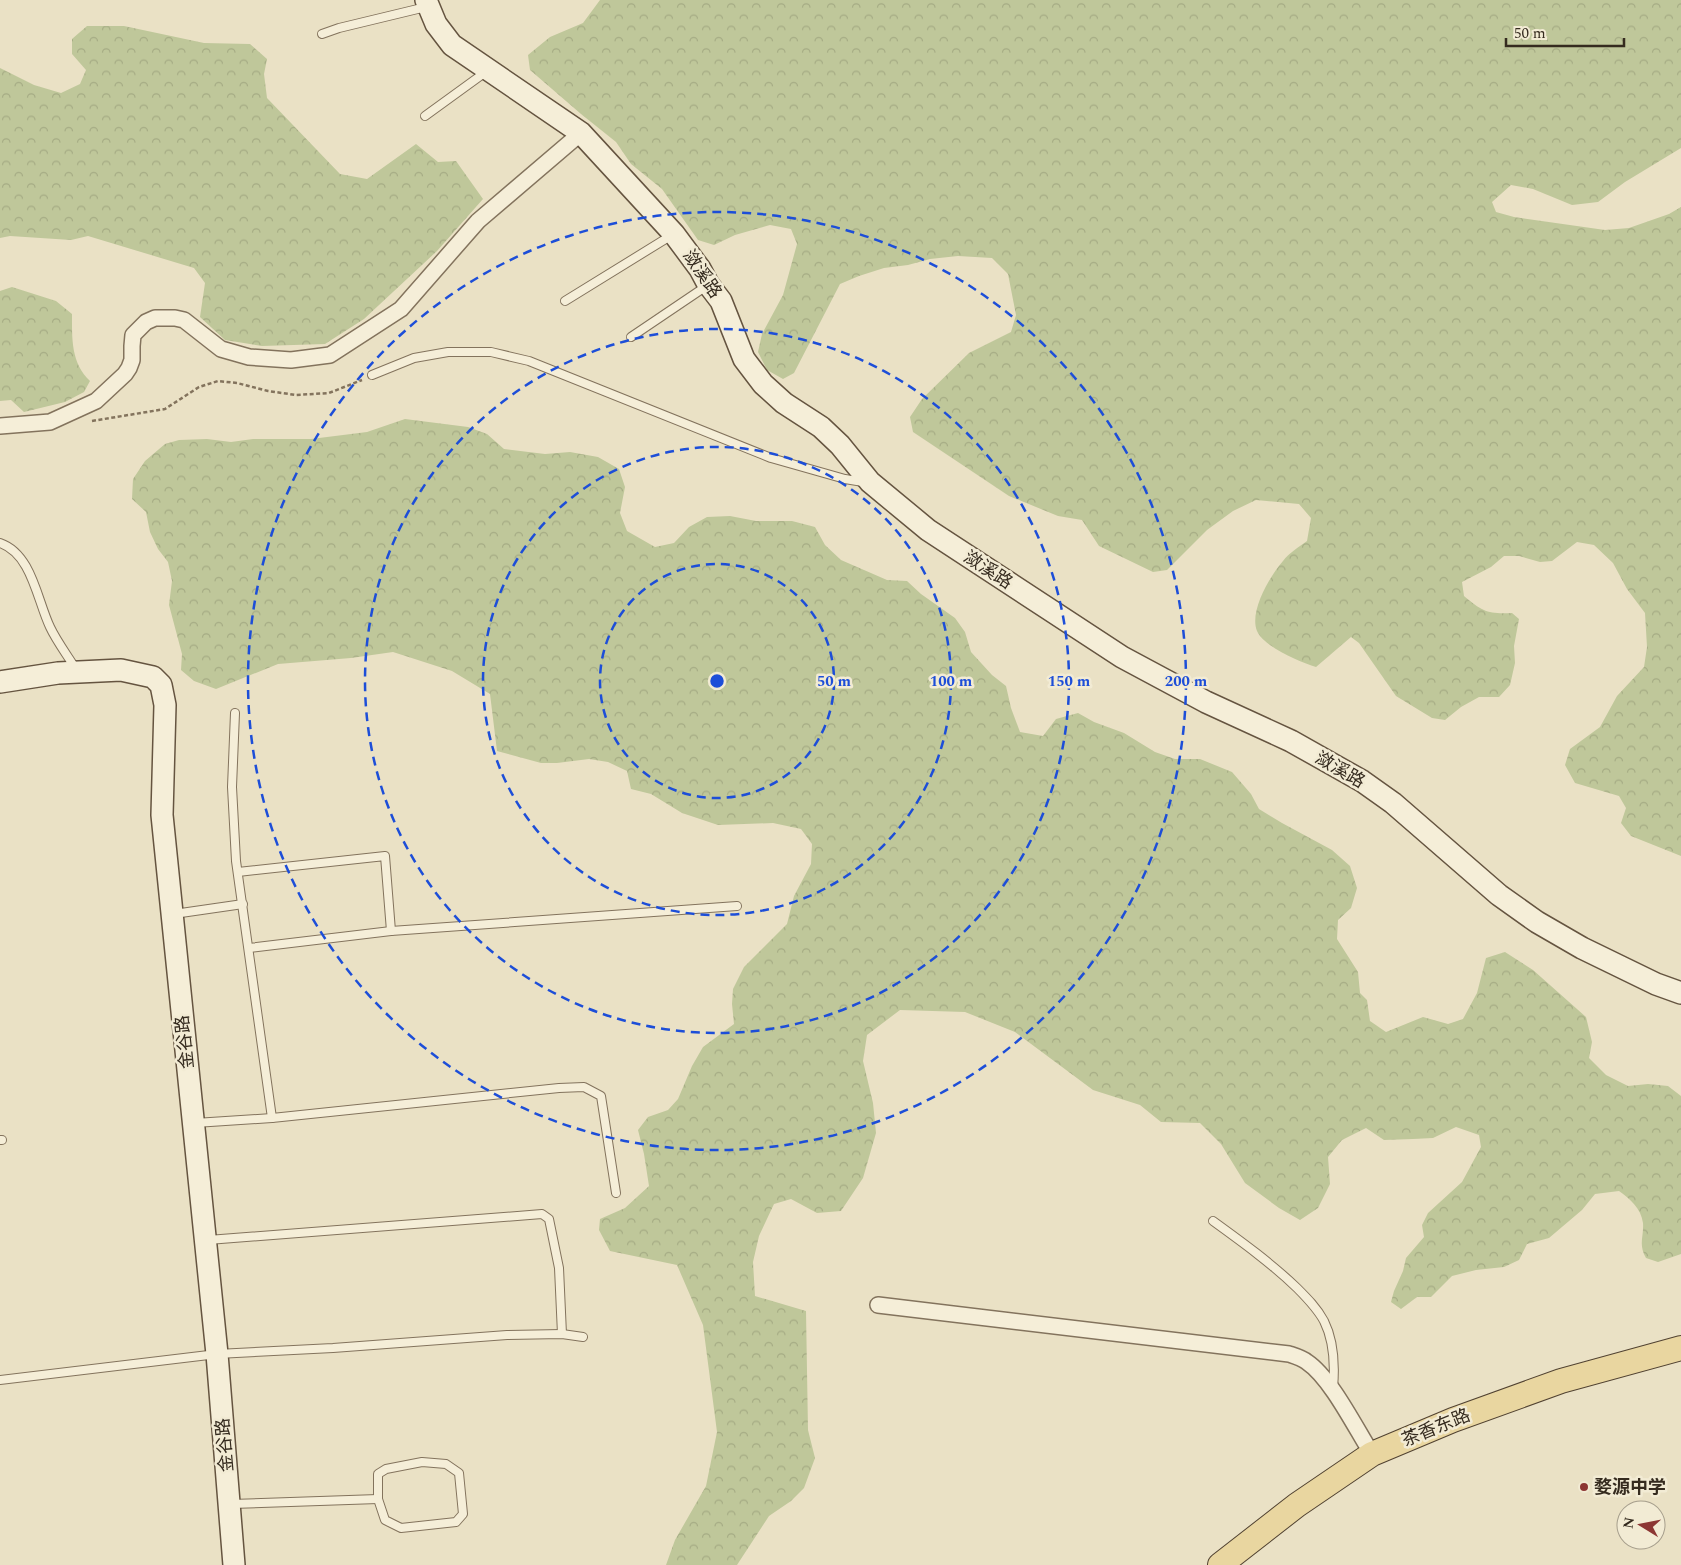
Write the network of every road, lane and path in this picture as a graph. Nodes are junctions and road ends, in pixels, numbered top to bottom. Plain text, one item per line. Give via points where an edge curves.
1 (427, 3) edge
2 (322, 34) dead end
3 (489, 70) junction
4 (425, 116) dead end
5 (581, 133) junction
6 (674, 234) junction
7 (708, 284) junction
8 (565, 301) dead end
9 (631, 337) dead end
10 (372, 376) joint
11 (57, 419) junction
12 (0, 426) edge
13 (870, 482) junction
14 (0, 543) edge
15 (78, 672) junction
16 (0, 682) edge
17 (235, 713) dead end
18 (238, 872) junction
19 (243, 904) junction
20 (736, 906) dead end
21 (172, 915) junction
22 (391, 931) junction
23 (249, 948) junction
24 (1681, 993) edge
25 (272, 1118) junction
26 (194, 1123) junction
27 (616, 1193) dead end
28 (1213, 1221) dead end
29 (206, 1240) junction
30 (878, 1305) dead end
31 (562, 1334) junction
32 (583, 1337) dead end
33 (1681, 1348) edge
34 (217, 1354) junction
35 (0, 1380) edge
36 (1333, 1390) junction
37 (1372, 1454) junction
38 (378, 1499) junction
39 (229, 1504) junction
40 (1220, 1564) edge
41 (234, 1565) edge

1 - 2 lane
1 - 3 street, 潋溪路 via 436,24 452,45
3 - 4 lane
3 - 5 street, 潋溪路
5 - 6 street, 潋溪路
5 - 11 street via 478,221 401,309 330,355 290,360 249,357 222,349 184,320 156,318 146,322 133,335 132,360 125,374 96,402
6 - 7 street, 潋溪路
6 - 8 lane
7 - 9 lane
7 - 13 street, 潋溪路 via 721,301 744,359 763,384 784,403 822,427
10 - 11 path via 329,393 296,395 218,381 199,387 165,410 78,424
10 - 13 lane via 414,358 448,352 490,352 529,360 771,458 845,479
11 - 12 street
13 - 24 street, 潋溪路 via 928,530 1122,656 1362,781 1499,895 1537,922 1582,948
14 - 15 lane via 16,552 25,564 50,628
15 - 16 street, 金谷路
15 - 21 street, 金谷路 via 121,670 153,677 161,685 165,705 162,814
17 - 18 lane via 232,786
18 - 19 lane
18 - 22 lane via 384,856
19 - 21 lane
19 - 23 lane
20 - 22 lane
21 - 26 street, 金谷路
22 - 23 lane
23 - 25 lane
25 - 26 lane
25 - 27 lane via 584,1087 601,1096
26 - 29 street, 金谷路
28 - 36 lane via 1285,1277 1313,1305 1324,1322 1332,1346
29 - 31 lane via 542,1214 549,1219 559,1268
29 - 34 street, 金谷路
30 - 36 street via 1289,1354 1321,1374
31 - 32 lane
31 - 34 lane
33 - 37 main road, 茶香东路 via 1561,1380
34 - 35 lane
34 - 39 street, 金谷路
36 - 37 street
37 - 40 main road, 茶香东路
38 - 38 lane via 385,1520 401,1528 456,1522 463,1514 459,1473 446,1464 422,1462 386,1469 378,1474
38 - 39 lane
39 - 41 street, 金谷路

